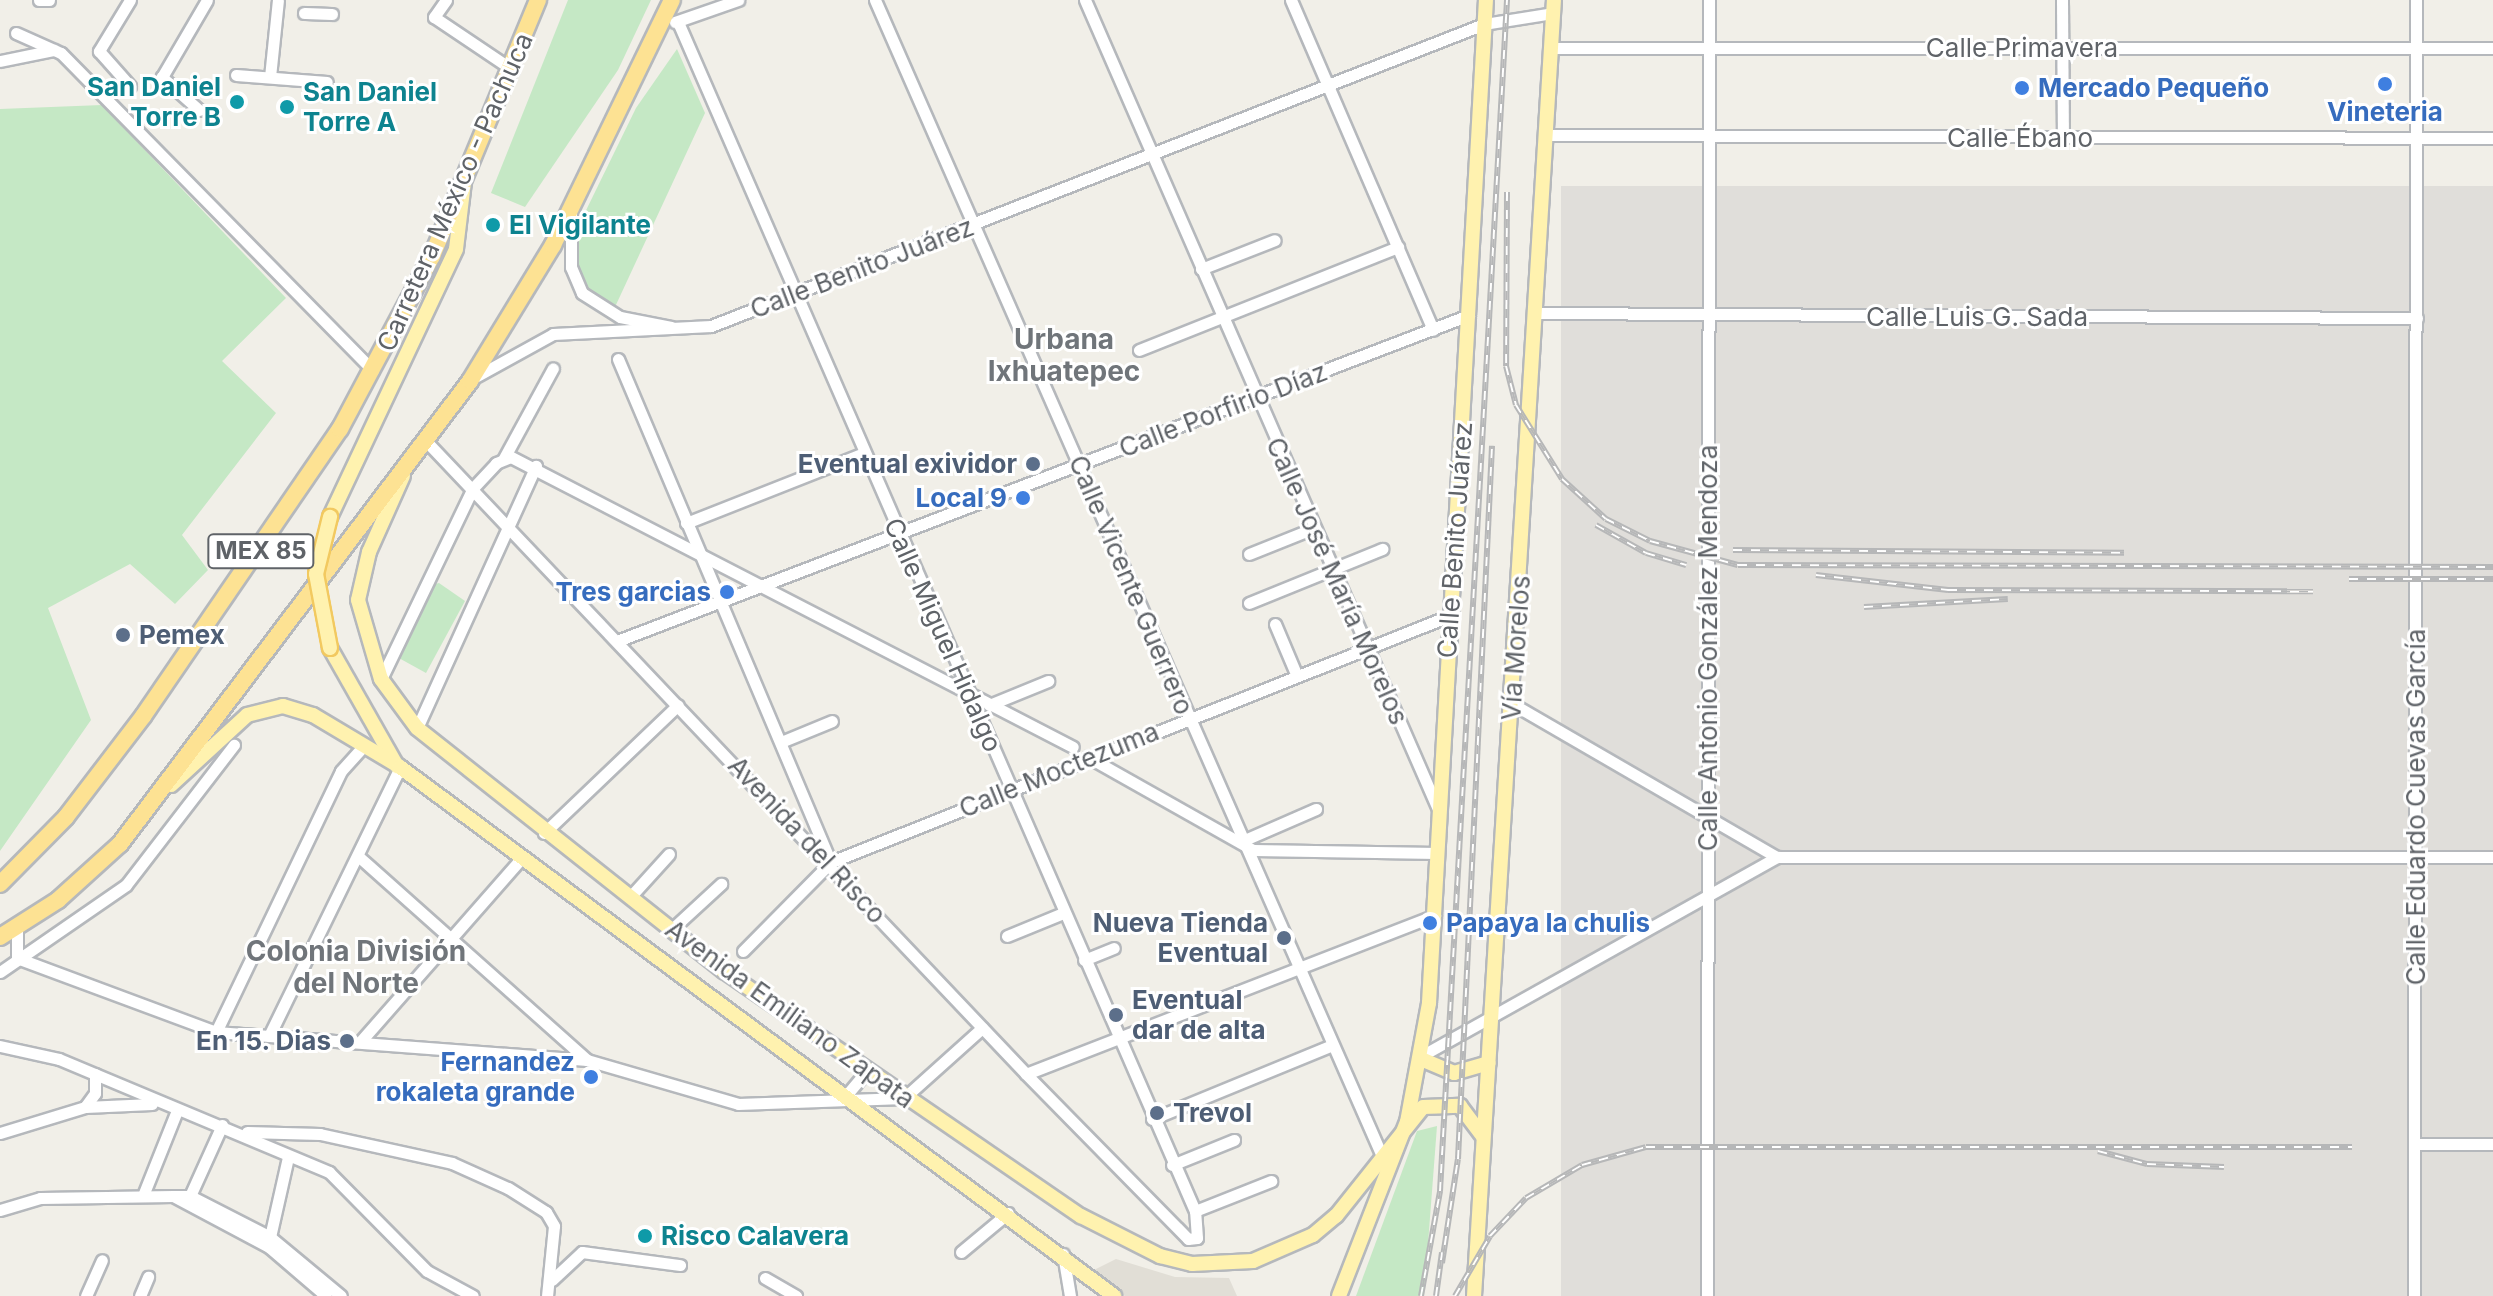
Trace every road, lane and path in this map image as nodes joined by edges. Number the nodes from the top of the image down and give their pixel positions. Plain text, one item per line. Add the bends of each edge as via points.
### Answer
1 (39, 0) edge
2 (49, 0) edge
3 (130, 0) edge
4 (207, 0) edge
5 (278, 0) edge
6 (320, 0) edge
7 (446, 0) edge
8 (538, 0) edge
9 (672, 0) edge
10 (738, 0) edge
11 (875, 0) edge
12 (1085, 0) edge
13 (1291, 0) edge
14 (1486, 0) edge
15 (1709, 0) edge
16 (2062, 0) edge
17 (2416, 0) edge
18 (1554, 7) edge
19 (304, 13) dead end
20 (319, 14) junction
21 (332, 14) dead end
22 (671, 20) junction
23 (1484, 24) junction
24 (16, 33) dead end
25 (1552, 48) junction
26 (1709, 48) junction
27 (2061, 48) junction
28 (2415, 48) junction
29 (2493, 48) edge
30 (54, 50) junction
31 (0, 61) edge
32 (513, 70) junction
33 (236, 75) dead end
34 (270, 77) junction
35 (327, 82) dead end
36 (130, 86) dead end
37 (1328, 86) junction
38 (199, 110) dead end
39 (1546, 135) junction
40 (1711, 136) junction
41 (2414, 137) junction
42 (2063, 138) junction
43 (2493, 138) edge
44 (1151, 156) junction
45 (464, 180) junction
46 (571, 209) junction
47 (972, 225) junction
48 (1275, 240) dead end
49 (1398, 247) junction
50 (1201, 269) junction
51 (798, 293) junction
52 (1538, 313) junction
53 (1707, 314) junction
54 (1469, 315) junction
55 (2417, 318) junction
56 (1223, 319) junction
57 (684, 330) junction
58 (1433, 330) junction
59 (1139, 350) dead end
60 (618, 359) dead end
61 (553, 368) dead end
62 (373, 371) junction
63 (470, 381) junction
64 (1256, 398) junction
65 (426, 441) junction
66 (864, 453) junction
67 (504, 458) junction
68 (1079, 465) junction
69 (536, 466) junction
70 (405, 472) junction
71 (473, 488) junction
72 (686, 523) junction
73 (1314, 528) junction
74 (510, 529) junction
75 (899, 536) junction
76 (696, 547) junction
77 (1382, 549) dead end
78 (1249, 554) dead end
79 (1332, 570) junction
80 (767, 586) junction
81 (720, 603) junction
82 (1249, 603) dead end
83 (1449, 616) junction
84 (1275, 624) dead end
85 (617, 641) junction
86 (1365, 648) junction
87 (1297, 676) junction
88 (381, 679) junction
89 (1048, 681) dead end
90 (966, 691) junction
91 (1511, 703) junction
92 (678, 705) junction
93 (989, 705) junction
94 (1189, 719) junction
95 (832, 721) dead end
96 (417, 728) junction
97 (781, 742) junction
98 (234, 745) dead end
99 (1073, 747) dead end
100 (361, 749) junction
101 (1088, 757) junction
102 (398, 767) junction
103 (1010, 789) junction
104 (151, 806) junction
105 (1316, 809) dead end
106 (1439, 809) junction
107 (1710, 816) junction
108 (544, 833) junction
109 (1240, 842) junction
110 (1437, 853) junction
111 (669, 854) dead end
112 (358, 856) junction
113 (2416, 856) junction
114 (1777, 857) junction
115 (2493, 857) edge
116 (521, 859) junction
117 (831, 862) junction
118 (0, 884) edge
119 (721, 884) dead end
120 (1707, 894) junction
121 (630, 897) junction
122 (1063, 913) junction
123 (1435, 915) junction
124 (17, 927) junction
125 (672, 929) junction
126 (1007, 936) dead end
127 (0, 937) edge
128 (452, 938) junction
129 (1114, 948) dead end
130 (743, 951) dead end
131 (17, 958) junction
132 (1084, 960) junction
133 (1297, 969) junction
134 (0, 972) edge
135 (1493, 1020) junction
136 (982, 1028) junction
137 (216, 1032) junction
138 (269, 1036) junction
139 (1119, 1037) junction
140 (360, 1042) junction
141 (0, 1046) edge
142 (1330, 1046) junction
143 (1421, 1058) junction
144 (587, 1060) junction
145 (1489, 1063) junction
146 (866, 1072) junction
147 (95, 1074) junction
148 (1026, 1074) junction
149 (844, 1098) junction
150 (904, 1098) junction
151 (154, 1104) junction
152 (85, 1107) junction
153 (176, 1113) junction
154 (1152, 1119) junction
155 (1407, 1122) junction
156 (0, 1125) edge
157 (21, 1125) junction
158 (222, 1125) junction
159 (246, 1132) junction
160 (0, 1133) edge
161 (1483, 1136) junction
162 (1234, 1140) dead end
163 (376, 1142) dead end
164 (2415, 1144) junction
165 (2493, 1144) edge
166 (288, 1157) junction
167 (1384, 1163) junction
168 (1172, 1165) junction
169 (1271, 1181) dead end
170 (144, 1193) junction
171 (173, 1196) junction
172 (190, 1196) junction
173 (0, 1210) edge
174 (1195, 1211) junction
175 (1008, 1213) junction
176 (270, 1237) junction
177 (961, 1252) dead end
178 (1063, 1253) junction
179 (102, 1260) dead end
180 (680, 1265) dead end
181 (148, 1277) dead end
182 (765, 1278) dead end
183 (552, 1280) junction
184 (1066, 1295) edge
185 (86, 1296) edge
186 (140, 1296) edge
187 (326, 1296) edge
188 (341, 1296) edge
189 (471, 1296) edge
190 (547, 1296) edge
191 (796, 1296) edge
192 (1114, 1296) edge
193 (1339, 1296) edge
194 (1474, 1296) edge
195 (1707, 1296) edge
196 (2414, 1296) edge

1 - 2 street
3 - 36 street via 99,51
4 - 38 street via 162,77
5 - 34 street
6 - 20 street
7 - 32 street via 434,17
8 - 32 highway, Carretera México - Pachuca / MEX 85
9 - 22 highway, MEX 85
10 - 22 street
11 - 47 street, Calle Vicente Guerrero
12 - 44 street, Calle José María Morelos
13 - 37 street
14 - 23 main road, Calle Benito Juárez
15 - 26 street, Calle Antonio González Mendoza
16 - 27 street
17 - 28 street, Calle Eduardo Cuevas García
18 - 23 street, Calle Benito Juárez
18 - 25 main road, Vía Morelos
19 - 20 street
20 - 21 street
22 - 46 highway, MEX 85
22 - 51 street, Calle Miguel Hidalgo
23 - 37 street, Calle Benito Juárez
23 - 54 main road, Calle Benito Juárez
24 - 30 street
25 - 26 street, Calle Primavera
25 - 39 main road, Vía Morelos
26 - 27 street, Calle Primavera
26 - 40 street, Calle Antonio González Mendoza
27 - 28 street, Calle Primavera
27 - 42 street
28 - 29 street, Calle Primavera
28 - 41 street, Calle Eduardo Cuevas García
30 - 31 street
30 - 62 street
32 - 45 highway, Carretera México - Pachuca / MEX 85
33 - 34 street
34 - 35 street
37 - 44 street, Calle Benito Juárez
37 - 49 street
39 - 40 street, Calle Ébano
39 - 52 main road, Vía Morelos
40 - 42 street, Calle Ébano
40 - 53 street, Calle Antonio González Mendoza
41 - 42 street, Calle Ébano
41 - 43 street, Calle Ébano
41 - 55 street, Calle Eduardo Cuevas García
44 - 47 street, Calle Benito Juárez
44 - 50 street, Calle José María Morelos
45 - 62 highway, Carretera México - Pachuca / MEX 85
45 - 102 main road, bridge via 456,249 330,517 316,574 330,648
46 - 57 street, Calle Benito Juárez via 571,267 582,293 620,317
46 - 63 highway, MEX 85
47 - 51 street, Calle Benito Juárez
47 - 68 street, Calle Vicente Guerrero
48 - 50 street
49 - 56 street
49 - 58 street
50 - 56 street, Calle José María Morelos
51 - 57 street, Calle Benito Juárez
51 - 66 street, Calle Miguel Hidalgo
52 - 53 street, Calle Luis G. Sada
52 - 91 main road, Vía Morelos
53 - 55 street, Calle Luis G. Sada
53 - 107 street, Calle Antonio González Mendoza
54 - 58 street, Calle Porfirio Díaz
54 - 83 main road, Calle Benito Juárez
55 - 113 street, Calle Eduardo Cuevas García
56 - 59 street
56 - 64 street, Calle José María Morelos
57 - 63 street, Calle Benito Juárez via 553,334 518,347
58 - 64 street, Calle Porfirio Díaz
60 - 72 street
61 - 67 street
62 - 118 highway, Carretera México - Pachuca / MEX 85 via 259,554 144,715 66,817
63 - 65 highway, MEX 85
64 - 68 street, Calle Porfirio Díaz
64 - 73 street, Calle José María Morelos
65 - 70 highway, MEX 85
65 - 71 street, Avenida del Risco
66 - 72 street
66 - 75 street, Calle Miguel Hidalgo
67 - 69 street
67 - 71 street
68 - 75 street, Calle Porfirio Díaz
68 - 94 street, Calle Vicente Guerrero
69 - 74 street
69 - 76 street
70 - 88 main road, Avenida Emiliano Zapata via 369,552 358,600
70 - 104 highway, MEX 85
71 - 74 street, Avenida del Risco
71 - 88 street
72 - 76 street
73 - 78 street
73 - 79 street, Calle José María Morelos
74 - 85 street, Avenida del Risco
74 - 96 street
75 - 80 street, Calle Porfirio Díaz
75 - 90 street, Calle Miguel Hidalgo
76 - 80 street
76 - 81 street
77 - 79 street
79 - 82 street
79 - 86 street, Calle José María Morelos
80 - 81 street, Calle Porfirio Díaz
80 - 90 street
81 - 85 street, Calle Porfirio Díaz
81 - 97 street
83 - 86 street, Calle Moctezuma
83 - 106 main road, Calle Benito Juárez
84 - 87 street
85 - 92 street, Avenida del Risco
86 - 87 street, Calle Moctezuma
86 - 106 street, Calle José María Morelos
87 - 94 street, Calle Moctezuma
88 - 96 main road, Avenida Emiliano Zapata
89 - 93 street
90 - 93 street
90 - 103 street, Calle Miguel Hidalgo
91 - 107 street
91 - 135 main road, Vía Morelos
92 - 108 street
92 - 117 street, Avenida del Risco
93 - 99 street
94 - 101 street, Calle Moctezuma
94 - 109 street, Calle Vicente Guerrero
95 - 97 street
96 - 108 main road, Avenida Emiliano Zapata
97 - 117 street
98 - 131 street via 126,885
100 - 102 main road
100 - 104 main road via 313,715 264,709 227,729
100 - 137 street via 341,771
101 - 103 street, Calle Moctezuma
101 - 109 street
102 - 112 street
102 - 116 main road, Avenida Emiliano Zapata
103 - 117 street, Calle Moctezuma
103 - 122 street, Calle Miguel Hidalgo
104 - 124 highway, MEX 85 via 98,868
105 - 109 street
106 - 110 main road, Calle Benito Juárez
107 - 114 street
107 - 120 street, Calle Antonio González Mendoza
108 - 121 main road, Avenida Emiliano Zapata
109 - 110 street via 1264,853
109 - 133 street, Calle Vicente Guerrero
110 - 123 main road, Calle Benito Juárez
111 - 121 street
112 - 128 street
112 - 138 street
113 - 114 street
113 - 115 street
113 - 164 street, Calle Eduardo Cuevas García
114 - 120 street
116 - 128 street
116 - 149 main road, Avenida Emiliano Zapata
117 - 130 street, Calle Moctezuma
117 - 136 street, Avenida del Risco
119 - 125 street
120 - 135 street
120 - 195 street, Calle Antonio González Mendoza
121 - 125 main road, Avenida Emiliano Zapata
122 - 126 street
122 - 132 street, Calle Miguel Hidalgo
123 - 133 street
123 - 143 main road, Calle Benito Juárez
124 - 127 highway, MEX 85
124 - 131 street
125 - 146 main road, Avenida Emiliano Zapata
128 - 140 street
128 - 144 street
129 - 132 street
131 - 134 street
131 - 137 street
132 - 139 street, Calle Miguel Hidalgo
133 - 139 street
133 - 142 street, Calle Vicente Guerrero
135 - 143 street
135 - 145 main road, Vía Morelos
136 - 148 street, Avenida del Risco
136 - 150 street
137 - 138 street
138 - 140 street
139 - 148 street
139 - 154 street, Calle Miguel Hidalgo
140 - 144 street
141 - 147 street
142 - 154 street
142 - 167 street, Calle Vicente Guerrero
143 - 145 main road via 1454,1073
143 - 155 main road
144 - 149 street via 738,1104
145 - 161 main road, Vía Morelos
146 - 149 street
146 - 150 main road, Avenida Emiliano Zapata
147 - 151 street
147 - 152 street
148 - 174 street, Avenida del Risco via 1188,1239 1199,1236
149 - 150 street
149 - 175 main road, Avenida Emiliano Zapata
150 - 167 main road, Avenida Emiliano Zapata via 1081,1216 1192,1264 1253,1261 1313,1235
151 - 152 street
151 - 153 street
152 - 157 street
153 - 158 street
153 - 170 street
154 - 168 street, Calle Miguel Hidalgo
155 - 161 main road via 1423,1107 1452,1103 1473,1115
155 - 167 main road, Avenida Emiliano Zapata
156 - 157 street
157 - 160 street
158 - 159 street
158 - 163 street via 292,1125
158 - 172 street
159 - 166 street
159 - 183 street via 320,1134 452,1163 546,1212 556,1240
161 - 194 main road, Vía Morelos
162 - 168 street
164 - 165 street
164 - 196 street, Calle Eduardo Cuevas García
166 - 176 street
166 - 189 street via 339,1178 427,1271
167 - 193 main road
168 - 174 street, Calle Miguel Hidalgo
169 - 174 street
170 - 171 street
170 - 173 street via 40,1198
171 - 172 street
171 - 187 street via 269,1247
172 - 176 street
175 - 177 street
175 - 178 main road, Avenida Emiliano Zapata
176 - 188 street
178 - 184 street
178 - 192 main road, Avenida Emiliano Zapata
179 - 185 street
180 - 183 street via 582,1252
181 - 186 street
182 - 191 street
183 - 190 street

